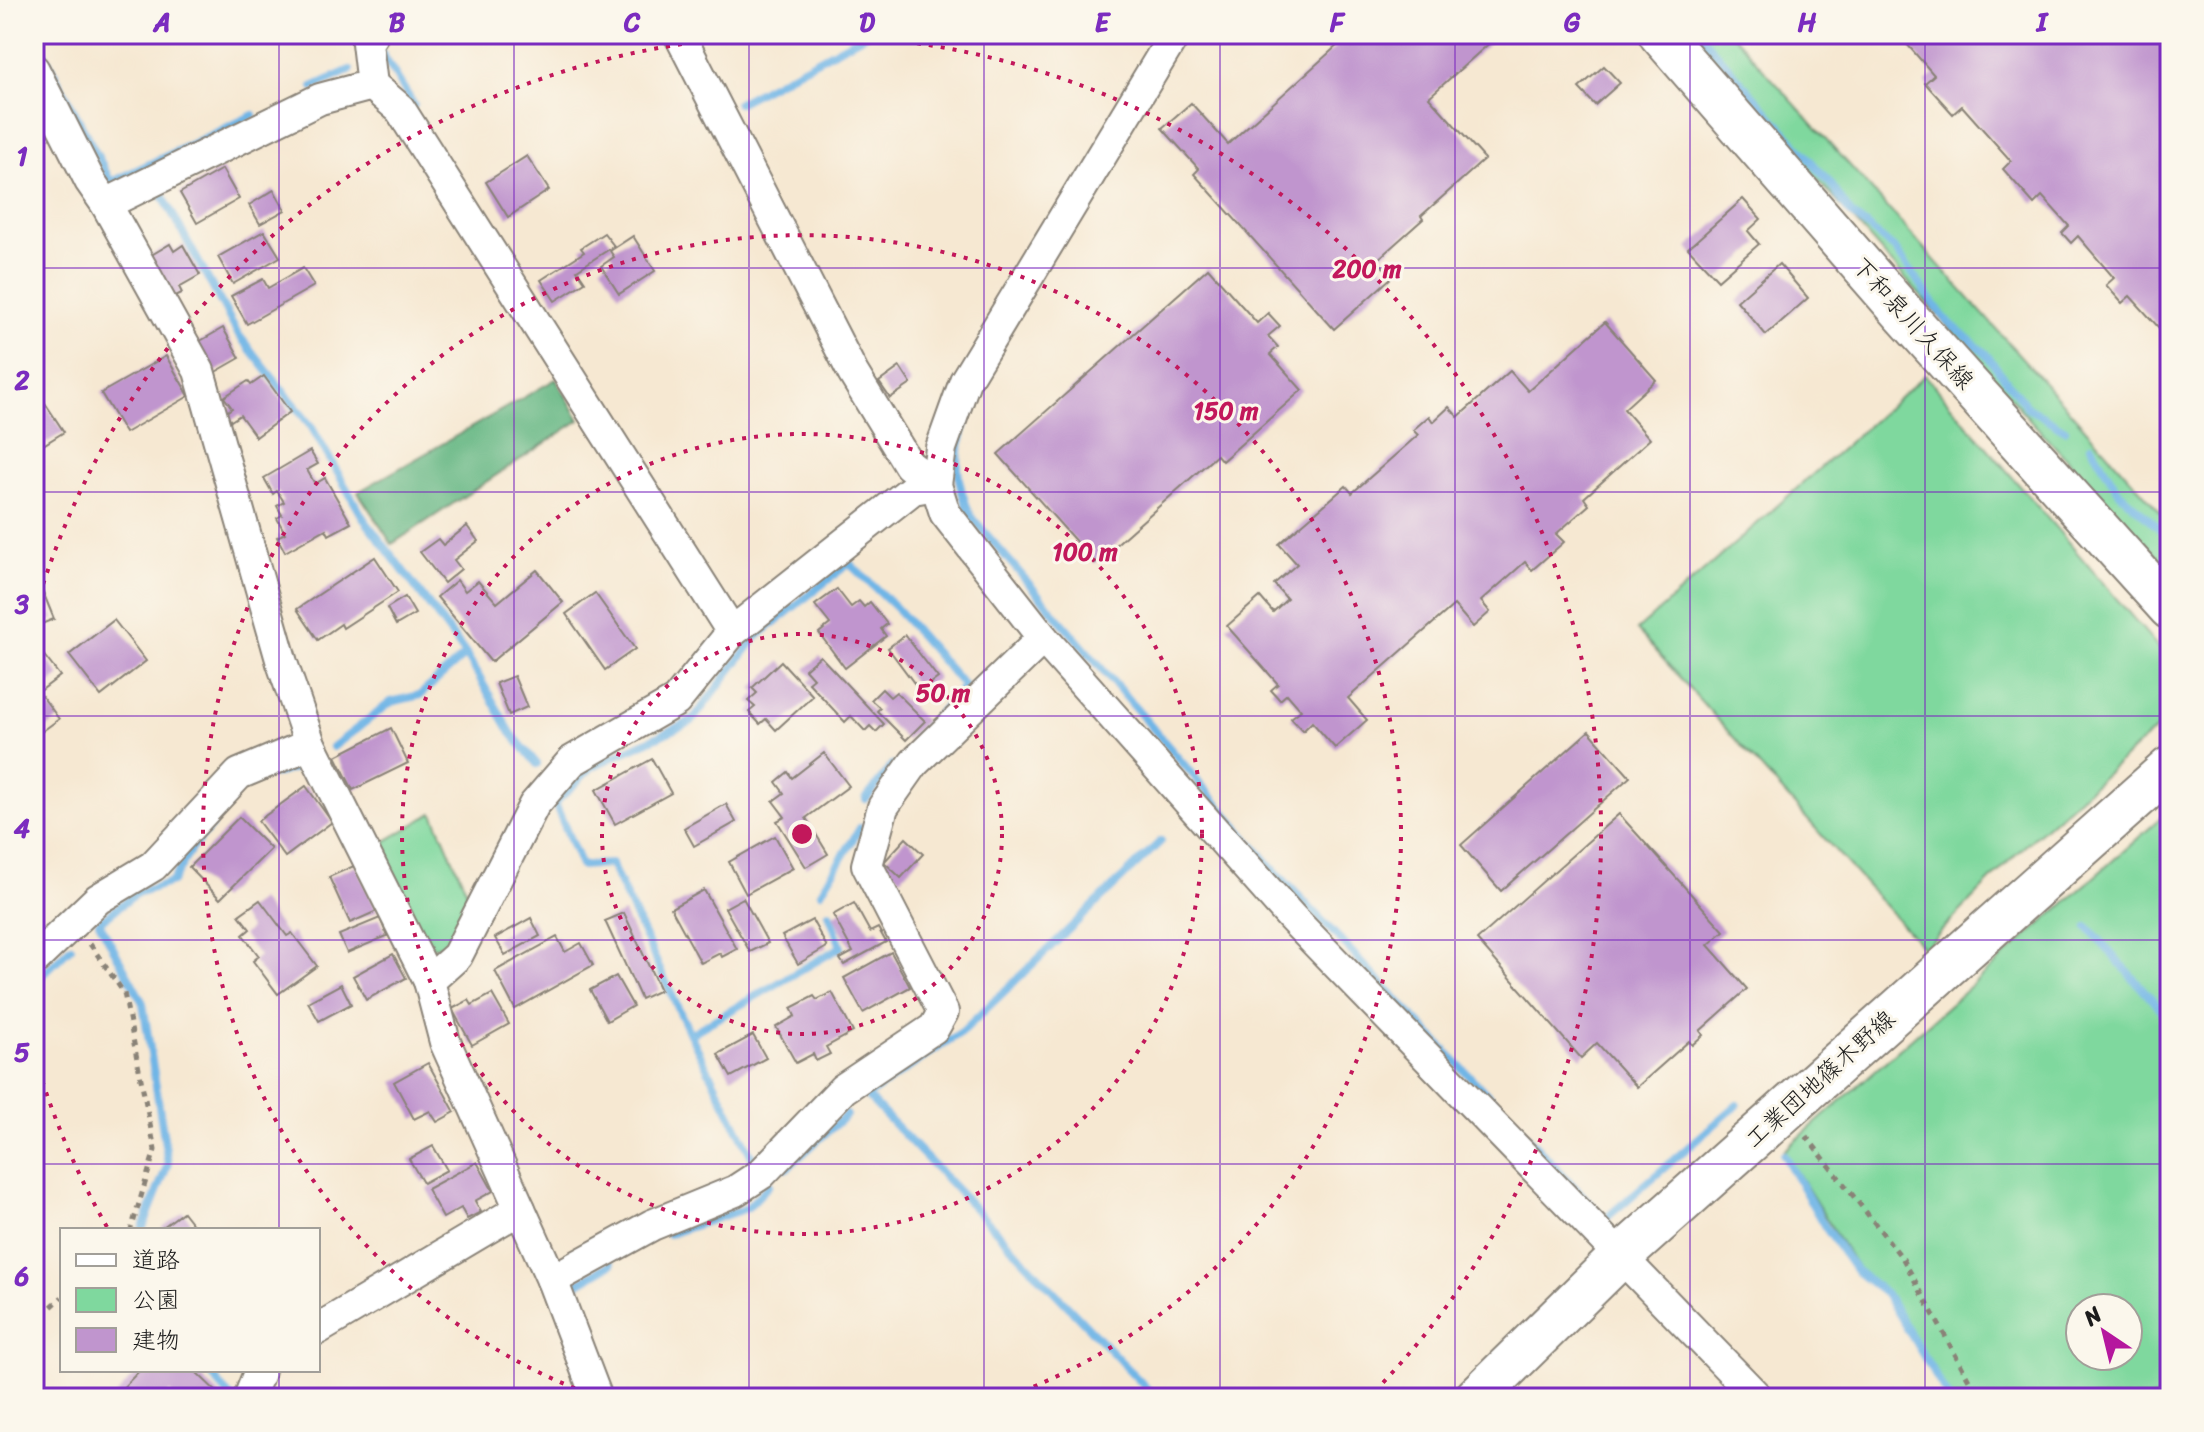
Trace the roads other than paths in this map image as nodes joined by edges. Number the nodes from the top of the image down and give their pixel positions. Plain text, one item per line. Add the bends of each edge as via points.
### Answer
1 (373, 34) edge
2 (679, 34) edge
3 (1175, 34) edge
4 (1660, 34) edge
5 (34, 70) edge
6 (372, 85) junction
7 (106, 204) junction
8 (936, 485) junction
9 (2170, 608) edge
10 (732, 632) junction
11 (1043, 638) junction
12 (310, 744) junction
13 (2170, 768) edge
14 (34, 960) edge
15 (429, 981) junction
16 (520, 1209) junction
17 (1620, 1257) junction
18 (552, 1280) junction
19 (320, 1328) edge
20 (259, 1372) edge
21 (249, 1398) edge
22 (597, 1398) edge
23 (1476, 1398) edge
24 (1758, 1398) edge

1 - 6 street via 367,43
2 - 8 street via 853,373 909,465
3 - 8 street via 965,381 941,448
4 - 9 street, 下和泉川久保線
5 - 7 street
6 - 7 street via 320,99
6 - 10 street via 400,109
7 - 12 street via 199,371
8 - 10 street via 913,489
8 - 11 street via 945,513
10 - 15 street via 676,701 572,761 534,805 457,956
11 - 17 street via 1292,918
11 - 18 street via 914,763 883,807 867,865 943,1012 934,1028 843,1089 748,1183 652,1225
12 - 14 street via 239,774 153,866 98,899
12 - 15 street
13 - 17 street, 工業団地篠木野線
15 - 16 street via 445,1042
16 - 18 street
16 - 19 street
17 - 23 street, 工業団地篠木野線
17 - 24 street
18 - 22 street
20 - 21 street

